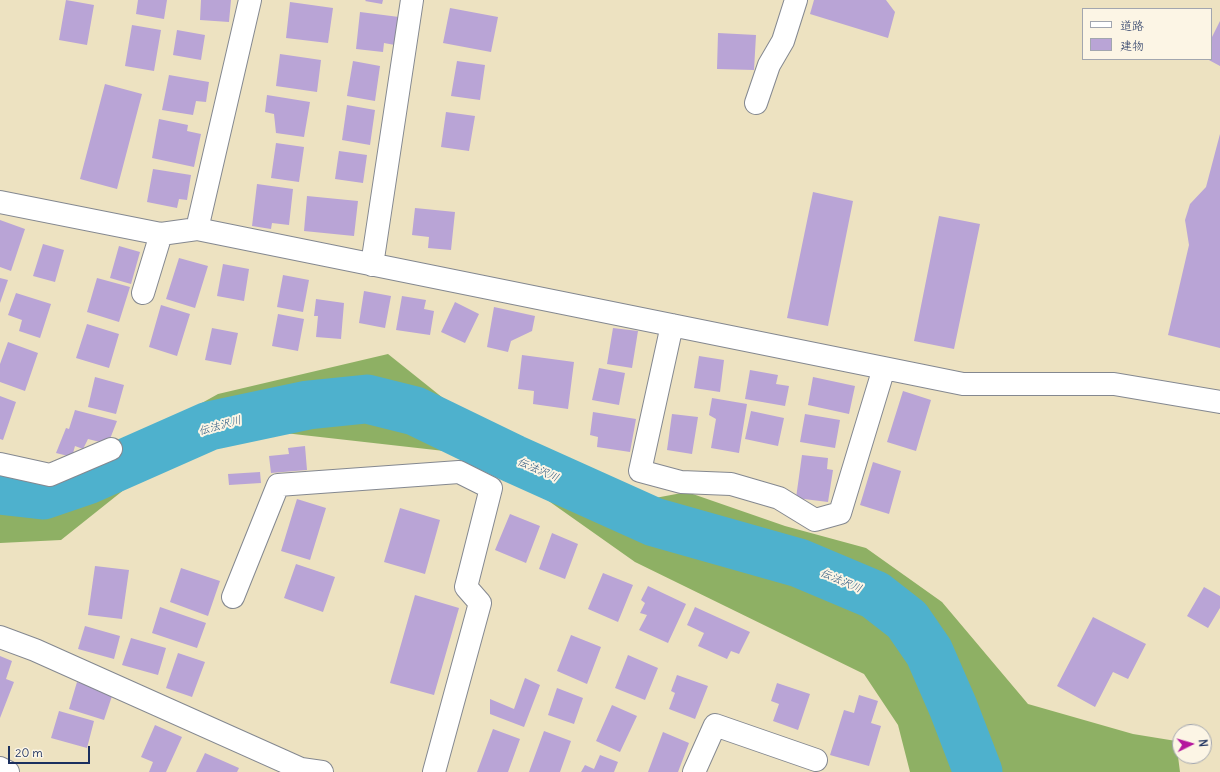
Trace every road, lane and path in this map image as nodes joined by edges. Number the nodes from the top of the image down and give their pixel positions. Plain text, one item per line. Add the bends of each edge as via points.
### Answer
1 (250, 0) edge
2 (412, 0) edge
3 (796, 0) edge
4 (756, 103) dead end
5 (0, 202) edge
6 (197, 229) junction
7 (161, 234) junction
8 (372, 265) junction
9 (144, 293) dead end
10 (672, 325) junction
11 (884, 368) junction
12 (1220, 402) edge
13 (111, 449) dead end
14 (0, 464) edge
15 (233, 597) dead end
16 (0, 637) edge
17 (816, 760) dead end
18 (0, 768) edge
19 (8, 772) edge
20 (322, 772) edge
21 (434, 772) edge
22 (694, 772) edge

1 - 6 street
2 - 8 street
3 - 4 street via 783,41 769,65
5 - 7 street
6 - 7 street
6 - 8 street
7 - 9 street
8 - 10 street
10 - 11 street
10 - 11 street via 640,471 681,482 731,484 779,498 814,520 840,513
11 - 12 street via 963,384 1114,384
13 - 14 street via 50,475
15 - 21 street via 278,485 459,472 491,488 466,587 480,603
16 - 20 street via 35,650 302,769
17 - 22 street via 715,725
18 - 19 street

